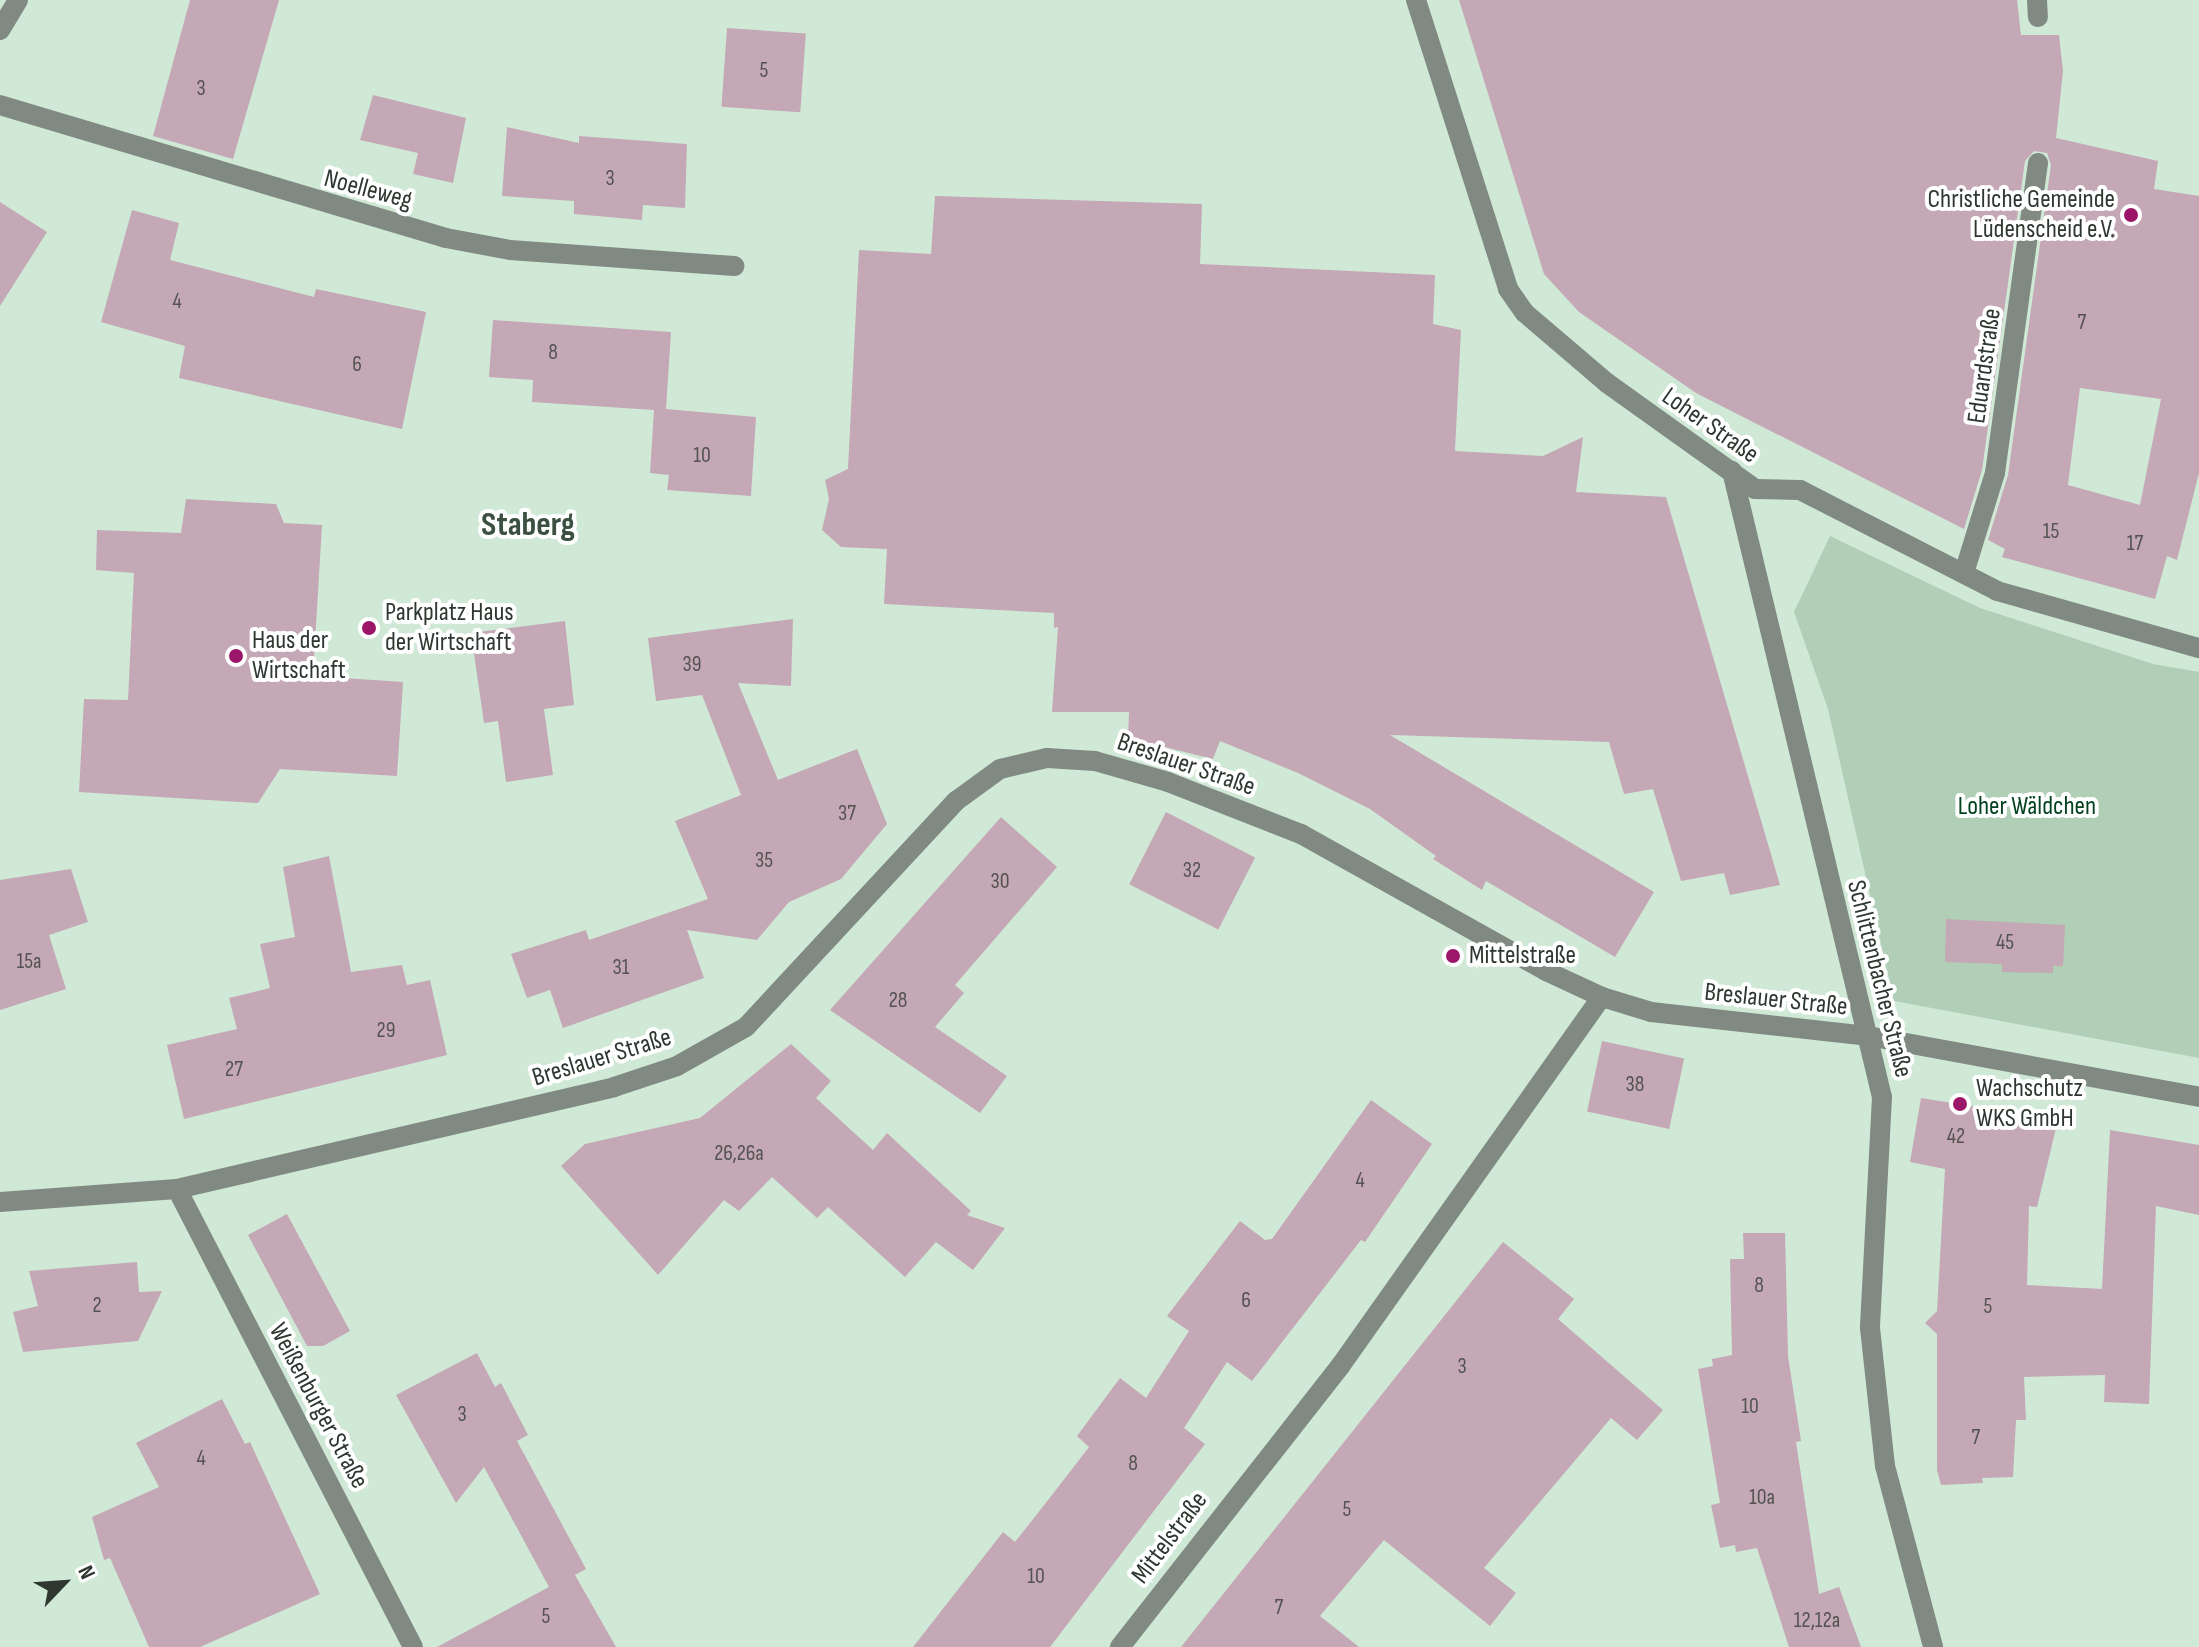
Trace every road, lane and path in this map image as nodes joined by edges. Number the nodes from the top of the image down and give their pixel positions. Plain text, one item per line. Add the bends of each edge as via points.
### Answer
1 (18, 0) edge
2 (1416, 0) edge
3 (0, 30) edge
4 (0, 105) edge
5 (2038, 163) dead end
6 (734, 266) dead end
7 (1732, 471) junction
8 (1964, 573) junction
9 (2199, 648) edge
10 (1602, 997) junction
11 (1868, 1036) junction
12 (2199, 1097) edge
13 (177, 1189) junction
14 (0, 1202) edge
15 (413, 1647) edge
16 (1120, 1647) edge
17 (1933, 1647) edge

1 - 3 street
2 - 7 street, Loher Straße via 1508,289 1525,313 1626,399
4 - 6 street, Noelleweg via 446,238 510,250
5 - 8 street, Eduardstraße via 1995,473
7 - 8 street, Loher Straße via 1755,489 1800,490
7 - 11 street, Schlittenbacher Straße
8 - 9 street, Loher Straße via 1997,591
10 - 11 street, Breslauer Straße via 1651,1012
10 - 13 street, Breslauer Straße via 1301,834 1168,782 1095,761 1023,761 986,777 956,801 746,1027 677,1066 614,1087
10 - 16 street, Mittelstraße via 1341,1365
11 - 12 street, Breslauer Straße
11 - 17 street, Schlittenbacher Straße via 1882,1097 1871,1343 1885,1466
13 - 14 street, Breslauer Straße
13 - 15 street, Weißenburger Straße

